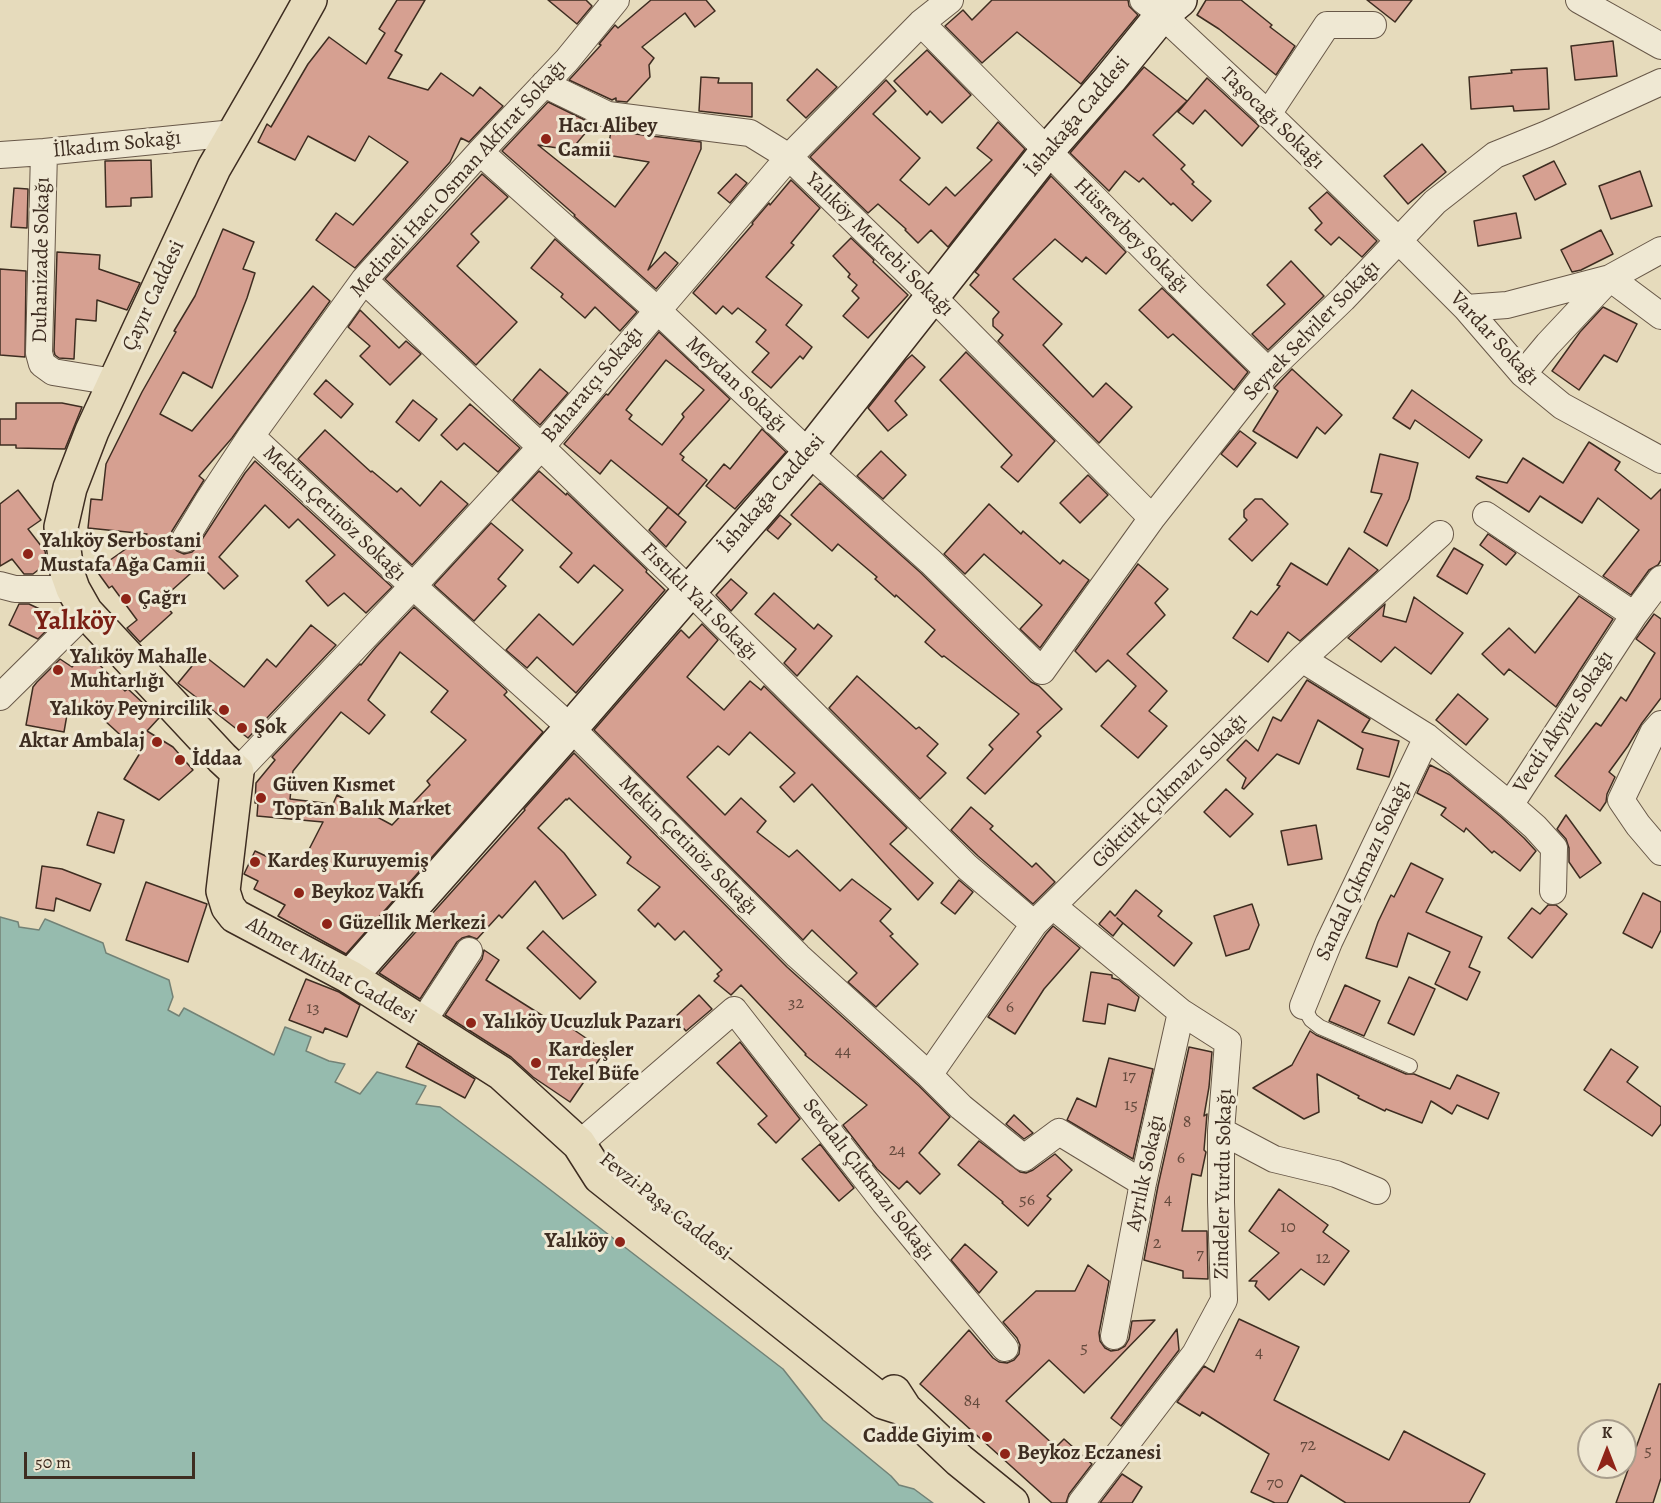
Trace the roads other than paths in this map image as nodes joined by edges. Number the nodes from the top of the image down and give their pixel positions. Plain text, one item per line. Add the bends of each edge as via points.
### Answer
1 (310, 0) edge
2 (616, 0) edge
3 (950, 0) edge
4 (1579, 0) edge
5 (1162, 5) edge
6 (921, 23) junction
7 (1373, 25) dead end
8 (1661, 46) edge
9 (1661, 82) edge
10 (544, 84) junction
11 (1268, 114) junction
12 (234, 133) junction
13 (1047, 151) junction
14 (44, 152) junction
15 (480, 152) junction
16 (0, 155) edge
17 (789, 157) junction
18 (1399, 241) junction
19 (1661, 250) edge
20 (1610, 278) junction
21 (364, 280) junction
22 (933, 297) junction
23 (1466, 308) junction
24 (657, 310) junction
25 (1661, 316) edge
26 (1268, 370) junction
27 (1523, 374) junction
28 (114, 382) junction
29 (251, 436) junction
30 (541, 447) junction
31 (809, 453) junction
32 (1661, 460) edge
33 (1486, 515) dead end
34 (1152, 518) junction
35 (1440, 534) dead end
36 (185, 539) dead end
37 (1661, 579) edge
38 (0, 585) edge
39 (413, 586) junction
40 (689, 590) junction
41 (81, 603) junction
42 (1634, 615) junction
43 (1302, 659) junction
44 (1042, 671) joint
45 (0, 697) edge
46 (1661, 724) edge
47 (571, 728) junction
48 (1427, 737) junction
49 (237, 772) junction
50 (1510, 805) junction
51 (1661, 852) edge
52 (1553, 891) dead end
53 (1053, 906) junction
54 (1034, 924) junction
55 (469, 951) dead end
56 (350, 977) junction
57 (1303, 1006) joint
58 (1181, 1012) junction
59 (422, 1023) junction
60 (1410, 1065) dead end
61 (929, 1075) junction
62 (1221, 1131) junction
63 (579, 1144) junction
64 (1143, 1183) junction
65 (1377, 1191) dead end
66 (1114, 1336) dead end
67 (1005, 1348) dead end
68 (1012, 1503) edge
69 (1081, 1503) edge

1 - 12 main road, Çayır Caddesi
2 - 10 street, Medineli Hacı Osman Akfırat Sokağı
3 - 6 street, Baharatçı Sokağı
4 - 8 street
5 - 11 street, Taşocağı Sokağı
5 - 13 street, İshakağa Caddesi via 1110,79
6 - 13 street, Hüsrevbey Sokağı
6 - 17 street, Baharatçı Sokağı
7 - 11 street via 1327,25
9 - 18 street, Seyrek Selviler Sokağı via 1495,155 1435,202
10 - 15 street, Medineli Hacı Osman Akfırat Sokağı
10 - 17 street, Yalıköy Mektebi Sokağı via 608,115 750,133
11 - 18 street, Taşocağı Sokağı
12 - 14 street, İlkadım Sokağı
12 - 28 main road, Çayır Caddesi
13 - 22 street, İshakağa Caddesi
13 - 26 street, Hüsrevbey Sokağı
14 - 16 street, İlkadım Sokağı
14 - 28 street, Duhanizade Sokağı via 39,353 42,364 53,372
15 - 21 street, Medineli Hacı Osman Akfırat Sokağı
15 - 24 street, Meydan Sokağı
17 - 22 street, Yalıköy Mektebi Sokağı
17 - 24 street, Baharatçı Sokağı
18 - 23 street, Vardar Sokağı
18 - 26 street, Seyrek Selviler Sokağı
19 - 20 street
20 - 23 street via 1507,304
20 - 25 street
20 - 27 street
21 - 29 street, Medineli Hacı Osman Akfırat Sokağı
21 - 30 street, Fıstıklı Yalı Sokağı
22 - 31 street, İshakağa Caddesi
22 - 34 street, Yalıköy Mektebi Sokağı
23 - 27 street, Vardar Sokağı
24 - 30 street, Baharatçı Sokağı
24 - 31 street, Meydan Sokağı
26 - 34 street, Seyrek Selviler Sokağı
27 - 32 street, Vardar Sokağı via 1562,406
28 - 41 main road, Çayır Caddesi via 70,488 61,526 67,572
29 - 36 street, Medineli Hacı Osman Akfırat Sokağı
29 - 39 street, Mekin Çetinöz Sokağı
30 - 39 street, Baharatçı Sokağı
30 - 40 street, Fıstıklı Yalı Sokağı
31 - 40 street, İshakağa Caddesi
31 - 44 street, Meydan Sokağı via 931,562
33 - 42 street
34 - 44 street, Seyrek Selviler Sokağı
35 - 43 street, Göktürk Çıkmazı Sokağı
37 - 42 street, Vecdi Akyüz Sokağı
38 - 41 street
39 - 47 street, Mekin Çetinöz Sokağı
39 - 49 street, Baharatçı Sokağı
40 - 47 street, İshakağa Caddesi
40 - 54 street, Fıstıklı Yalı Sokağı via 967,867
41 - 45 street
41 - 49 main road
42 - 50 street, Vecdi Akyüz Sokağı
43 - 48 street, Vecdi Akyüz Sokağı
43 - 53 street, Göktürk Çıkmazı Sokağı
46 - 51 street via 1621,800
47 - 56 street, İshakağa Caddesi
47 - 61 street, Mekin Çetinöz Sokağı via 798,956
48 - 50 street, Vecdi Akyüz Sokağı
48 - 57 street, Sandal Çıkmazı Sokağı via 1329,942
49 - 56 main road, Ahmet Mithat Caddesi via 223,891 228,907 235,916
50 - 52 street via 1554,848
53 - 54 street, Göktürk Çıkmazı Sokağı
53 - 58 street, Zindeler Yurdu Sokağı
54 - 61 street, Göktürk Çıkmazı Sokağı
55 - 59 street
56 - 59 main road, Ahmet Mithat Caddesi
57 - 60 lane via 1320,1027
58 - 62 street, Zindeler Yurdu Sokağı via 1228,1042
58 - 64 street, Ayrılık Sokağı
59 - 63 main road, Ahmet Mithat Caddesi via 501,1073
61 - 64 street, Mekin Çetinöz Sokağı via 961,1107 1024,1158 1059,1132
62 - 65 street via 1274,1159 1336,1174
62 - 69 street, Zindeler Yurdu Sokağı via 1224,1300 1195,1354
63 - 67 street, Sevdalı Çıkmazı Sokağı via 734,1010 884,1202
63 - 68 main road, Fevzi Paşa Caddesi via 611,1160 894,1391 905,1409
64 - 66 street, Ayrılık Sokağı

